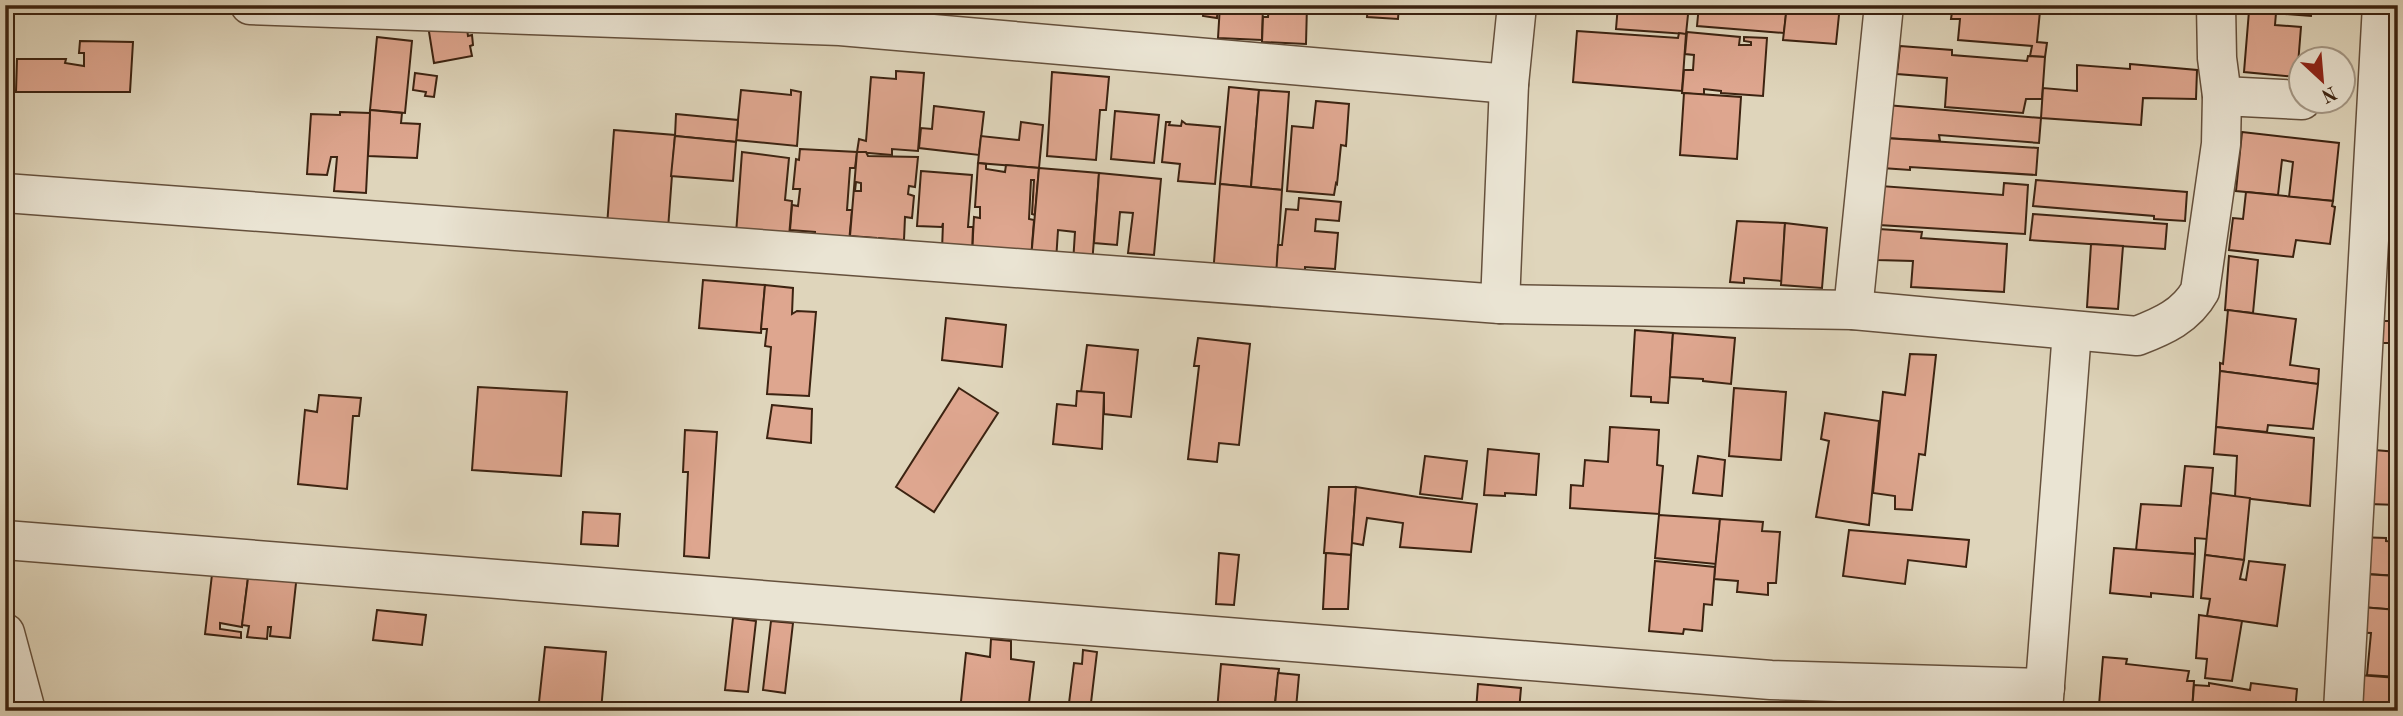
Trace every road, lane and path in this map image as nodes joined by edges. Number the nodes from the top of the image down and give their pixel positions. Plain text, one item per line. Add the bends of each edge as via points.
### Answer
1 (250, 5) edge
2 (1517, 5) edge
3 (1884, 5) edge
4 (2216, 5) edge
5 (2382, 5) edge
6 (1509, 85) junction
7 (2222, 96) junction
8 (2288, 99) edge
9 (2359, 102) edge
10 (5, 193) edge
11 (1500, 304) junction
12 (1853, 310) junction
13 (2073, 331) junction
14 (5, 540) edge
15 (5, 632) edge
16 (1768, 695) edge
17 (2044, 699) edge
18 (26, 711) edge
19 (2343, 711) edge

1 - 6 street via 840,26
2 - 6 street
3 - 12 street
4 - 7 street
5 - 9 street
6 - 11 street
7 - 8 street
7 - 13 street via 2221,144 2200,291 2182,314 2137,336
9 - 19 street
10 - 11 street
11 - 12 street
12 - 13 street
13 - 17 street
14 - 16 street
15 - 18 street
16 - 17 street

